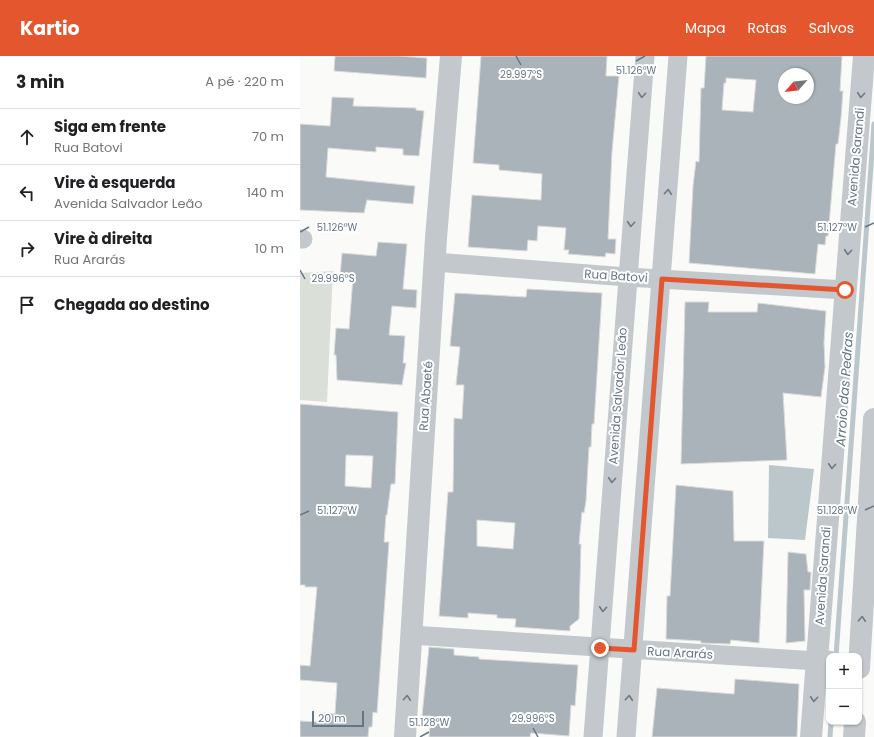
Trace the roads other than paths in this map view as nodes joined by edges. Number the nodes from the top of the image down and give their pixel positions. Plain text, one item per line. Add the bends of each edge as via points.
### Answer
1 (451, 56) edge
2 (645, 56) edge
3 (678, 56) edge
4 (864, 56) edge
5 (435, 262) junction
6 (627, 277) junction
7 (662, 279) junction
8 (845, 290) junction
9 (874, 431) edge
10 (411, 635) junction
11 (600, 648) junction
12 (634, 650) junction
13 (863, 659) edge
14 (823, 660) edge
15 (855, 725) edge
16 (404, 737) edge
17 (593, 737) edge
18 (626, 737) edge
19 (811, 737) edge
20 (854, 737) edge

1 - 5 street, Rua Abaeté
2 -> 6 street, Avenida Salvador Leão
7 -> 3 street
4 -> 8 street, Avenida Sarandi
5 - 6 street, Rua Batovi
5 - 10 street, Rua Abaeté
6 - 7 street, Rua Batovi
6 -> 11 street, Avenida Salvador Leão
7 - 8 street, Rua Batovi
7 - 12 street
8 -> 14 street, Avenida Sarandi
13 -> 9 street
10 - 11 street, Rua Ararás
16 -> 10 street, Rua Abaeté
11 - 12 street, Rua Ararás
11 - 17 street, Avenida Salvador Leão
12 - 14 street, Rua Ararás
18 -> 12 street
14 -> 19 street, Avenida Sarandi
15 - 20 street

